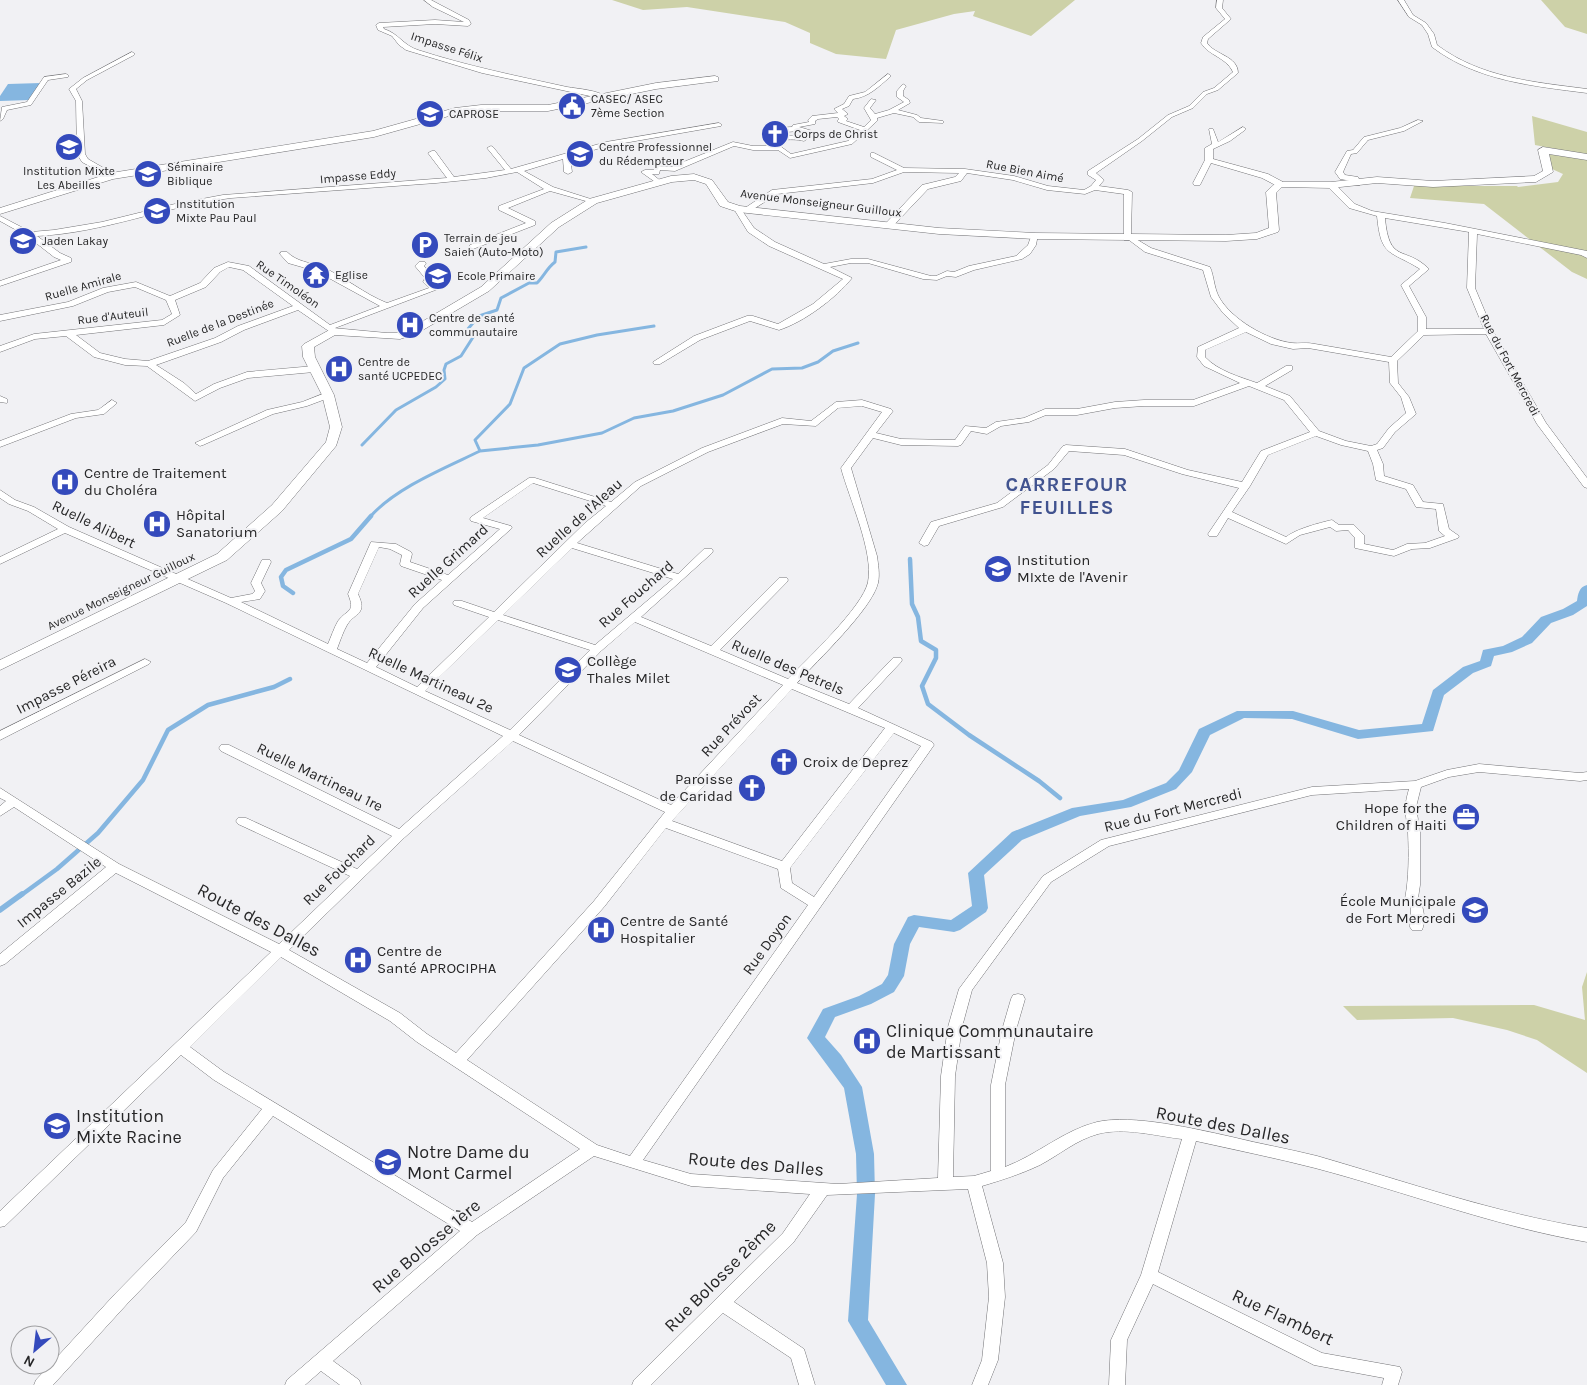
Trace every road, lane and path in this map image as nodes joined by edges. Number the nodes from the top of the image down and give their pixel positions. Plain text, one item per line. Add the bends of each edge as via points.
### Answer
1 (427, 0) edge
2 (1220, 0) edge
3 (1401, 0) edge
4 (132, 54) dead end
5 (66, 76) dead end
6 (888, 76) dead end
7 (715, 79) dead end
8 (903, 86) dead end
9 (1587, 91) edge
10 (604, 97) junction
11 (873, 100) dead end
12 (1176, 101) dead end
13 (1181, 110) junction
14 (838, 116) junction
15 (872, 116) junction
16 (0, 119) edge
17 (1420, 121) dead end
18 (941, 122) dead end
19 (720, 125) dead end
20 (796, 128) junction
21 (864, 129) junction
22 (1243, 129) dead end
23 (1211, 130) dead end
24 (814, 133) dead end
25 (804, 139) dead end
26 (1216, 145) junction
27 (491, 148) dead end
28 (432, 154) dead end
29 (566, 155) junction
30 (874, 155) dead end
31 (1587, 157) edge
32 (1209, 160) junction
33 (903, 170) junction
34 (514, 171) junction
35 (965, 171) junction
36 (568, 172) dead end
37 (111, 176) junction
38 (452, 179) junction
39 (658, 182) junction
40 (1357, 182) junction
41 (1197, 183) dead end
42 (1280, 184) junction
43 (1331, 185) junction
44 (1094, 188) junction
45 (550, 189) junction
46 (593, 201) junction
47 (742, 209) junction
48 (0, 211) edge
49 (1381, 215) junction
50 (0, 218) edge
51 (889, 225) junction
52 (1473, 231) junction
53 (30, 234) junction
54 (1035, 236) junction
55 (1129, 238) junction
56 (473, 247) dead end
57 (284, 254) dead end
58 (1587, 256) edge
59 (422, 264) dead end
60 (822, 267) junction
61 (0, 284) edge
62 (170, 299) junction
63 (300, 306) junction
64 (386, 306) junction
65 (0, 318) edge
66 (332, 329) junction
67 (1245, 329) junction
68 (1489, 331) junction
69 (1422, 332) junction
70 (68, 333) junction
71 (0, 349) edge
72 (1393, 360) junction
73 (657, 362) dead end
74 (149, 364) junction
75 (1289, 368) dead end
76 (314, 369) junction
77 (1253, 385) junction
78 (328, 395) junction
79 (112, 403) dead end
80 (877, 406) joint
81 (1316, 433) junction
82 (870, 435) junction
83 (200, 442) dead end
84 (0, 444) edge
85 (1372, 449) junction
86 (1587, 485) edge
87 (1245, 486) junction
88 (0, 493) edge
89 (12, 502) junction
90 (612, 504) junction
91 (0, 509) edge
92 (1226, 514) junction
93 (65, 529) junction
94 (1214, 534) dead end
95 (924, 543) dead end
96 (570, 544) junction
97 (708, 551) dead end
98 (0, 561) edge
99 (266, 562) dead end
100 (449, 578) junction
101 (680, 578) junction
102 (176, 579) junction
103 (783, 580) dead end
104 (230, 601) junction
105 (458, 603) dead end
106 (496, 615) junction
107 (635, 618) junction
108 (597, 649) junction
109 (331, 650) junction
110 (712, 652) junction
111 (897, 660) dead end
112 (145, 662) dead end
113 (0, 666) edge
114 (369, 668) junction
115 (791, 684) junction
116 (418, 692) junction
117 (851, 710) junction
118 (892, 727) junction
119 (512, 735) junction
120 (0, 736) edge
121 (928, 745) joint
122 (225, 748) dead end
123 (1587, 776) edge
124 (1416, 785) junction
125 (0, 792) edge
126 (14, 802) junction
127 (673, 811) junction
128 (0, 812) edge
129 (242, 821) dead end
130 (663, 822) junction
131 (400, 835) junction
132 (110, 863) junction
133 (784, 867) junction
134 (358, 875) junction
135 (816, 904) junction
136 (1417, 926) dead end
137 (279, 950) junction
138 (0, 961) edge
139 (1018, 999) dead end
140 (180, 1048) junction
141 (458, 1061) junction
142 (271, 1108) junction
143 (1191, 1134) junction
144 (592, 1149) junction
145 (633, 1163) junction
146 (998, 1176) junction
147 (974, 1182) junction
148 (945, 1184) junction
149 (822, 1190) junction
150 (0, 1221) edge
151 (472, 1230) junction
152 (1587, 1235) edge
153 (1149, 1275) junction
154 (722, 1303) junction
155 (320, 1361) junction
156 (42, 1385) edge
157 (293, 1385) edge
158 (353, 1385) edge
159 (640, 1385) edge
160 (807, 1385) edge
161 (980, 1385) edge
162 (1117, 1385) edge
163 (1390, 1385) edge

1 - 10 street, Impasse Félix via 468,24 379,25 381,30 396,35 405,47 441,59 520,80
2 - 13 street via 1220,10 1228,18 1205,38 1204,43 1208,50 1223,55 1233,64 1236,72 1216,89
3 - 9 street via 1411,16 1424,24 1434,46 1466,66 1508,80
4 - 37 street via 85,78 72,89 79,101 81,154
5 - 16 street via 46,78 29,104 4,108
6 - 14 street via 870,92 861,97 851,97 847,105 837,109 845,114
7 - 10 street via 656,86
8 - 15 street via 900,97 907,101 906,105
10 - 37 street via 548,108 456,111 374,134
11 - 15 street via 867,107
12 - 13 street
13 - 44 street via 1091,173 1100,180
14 - 20 street via 814,118 811,120 813,123
14 - 21 street via 844,119 840,121
15 - 18 street via 894,111 916,116 919,120
15 - 21 street via 875,120
17 - 40 street via 1402,130 1366,138 1355,152 1349,152 1339,172
19 - 29 street, Impasse Eddy via 606,144
20 - 24 street
20 - 25 street via 768,130 767,133 770,137
21 - 39 street via 850,144 797,155 787,156 788,153 780,148 733,144 672,169 658,168 656,172 645,172
22 - 26 street
23 - 26 street
26 - 32 street via 1209,148
27 - 34 street
28 - 38 street
29 - 34 street, Impasse Eddy
29 - 36 street
30 - 33 street
31 - 40 street via 1543,150 1548,172 1536,179 1433,184 1399,180
32 - 41 street
32 - 42 street via 1265,176
33 - 35 street, Rue Bien Aimé
33 - 47 street, Rue Bien Aimé via 873,182 775,192
34 - 38 street, Impasse Eddy
34 - 45 street
35 - 44 street, Rue Bien Aimé via 1014,178 1047,188 1085,192
35 - 51 street via 958,178 925,187
37 - 48 street
38 - 53 street, Impasse Eddy via 272,195 223,196 80,229
39 - 46 street, Avenue Monseigneur Guilloux
39 - 47 street, Avenue Monseigneur Guilloux via 694,177 703,179 709,182 724,204
40 - 43 street
42 - 43 street
42 - 55 street, Avenue Monseigneur Guilloux via 1271,192 1274,230 1257,236
43 - 49 street via 1352,206
44 - 55 street, Rue Bien Aimé via 1128,192
45 - 46 street
45 - 56 street via 502,208 532,223
46 - 66 street, Avenue Monseigneur Guilloux via 555,225 485,289 412,332 387,336
47 - 51 street, Avenue Monseigneur Guilloux
47 - 60 street via 751,230 772,244
49 - 52 street
49 - 69 street via 1384,241 1396,254 1425,270 1406,285 1422,317
50 - 53 street
51 - 54 street, Avenue Monseigneur Guilloux
52 - 58 street via 1528,240
52 - 68 street, Rue du Fort Mercredi via 1470,288
53 - 61 street via 68,260
54 - 55 street, Avenue Monseigneur Guilloux
54 - 60 street via 1029,251 1010,261 936,278 866,261
55 - 67 street via 1148,250 1207,269 1215,297
57 - 64 street via 291,260 321,270
59 - 64 street via 419,266 434,289
60 - 73 street via 848,278 833,295 805,314 779,327 750,318 697,338
62 - 63 street, Rue Timoléon via 204,285 217,270 228,264 246,268
62 - 65 street, Ruelle Amirale via 136,284 106,290 70,304
62 - 70 street, Rue d'Auteuil via 176,315 164,322
63 - 66 street, Rue Timoléon
63 - 74 street, Ruelle de la Destinée
64 - 66 street
66 - 76 street, Avenue Monseigneur Guilloux via 308,346
67 - 72 street via 1274,342 1293,346 1308,345
67 - 77 street via 1201,349 1201,357 1225,374
68 - 69 street
68 - 86 street, Rue du Fort Mercredi via 1542,424
69 - 72 street
70 - 71 street, Rue d'Auteuil via 34,337
70 - 74 street via 97,355
72 - 85 street via 1394,383 1405,397 1411,414 1392,430 1380,446
74 - 76 street via 181,384 195,398 247,376
75 - 77 street
76 - 78 street, Avenue Monseigneur Guilloux
77 - 81 street via 1287,398
77 - 82 street via 1194,404 1144,403 1077,412 1044,412 987,430 968,428 958,443 900,442
78 - 83 street via 270,412
78 - 102 street, Avenue Monseigneur Guilloux via 336,428 332,443 277,508 222,557
79 - 84 street via 100,412 65,419
80 - 82 street, Rue Prévost via 888,411
80 - 90 street, Ruelle de l'Aleau via 862,403 836,405 813,424 782,421 705,450 638,484
81 - 85 street
81 - 87 street via 1264,453
82 - 115 street, Rue Prévost via 846,468 868,545 873,583 861,607
85 - 92 street via 1378,464 1378,478 1410,487 1418,505 1440,506 1444,530 1454,536 1394,553 1359,546 1360,537 1350,527 1325,525 1298,532 1286,541
87 - 92 street
87 - 95 street via 1184,472 1125,452 1066,448 1051,467 1000,505 936,524
88 - 89 street, Ruelle Alibert
89 - 91 street
89 - 93 street, Ruelle Alibert
90 - 96 street, Ruelle de l'Aleau
90 - 100 street, Ruelle Grimard via 532,480 475,519 507,528
92 - 94 street
93 - 98 street
93 - 102 street, Ruelle Alibert
96 - 101 street
96 - 106 street, Ruelle de l'Aleau
97 - 101 street, Rue Fouchard
99 - 104 street via 256,583 260,591 256,597
100 - 109 street via 405,564 407,554 392,546 375,544 353,594 358,603 354,614 343,622
100 - 114 street, Ruelle Grimard via 419,606
101 - 107 street, Rue Fouchard
102 - 104 street, Ruelle Martineau 2e
102 - 113 street, Avenue Monseigneur Guilloux
103 - 110 street
104 - 109 street, Ruelle Martineau 2e
105 - 106 street
106 - 108 street
106 - 116 street, Ruelle de l'Aleau
107 - 108 street, Rue Fouchard
107 - 110 street, Ruelle des Petrels
108 - 119 street, Rue Fouchard
109 - 114 street, Ruelle Martineau 2e
110 - 115 street, Ruelle des Petrels
111 - 117 street
112 - 120 street, Impasse Péreira
114 - 116 street, Ruelle Martineau 2e
115 - 117 street, Ruelle des Petrels
115 - 127 street, Rue Prévost
116 - 119 street, Ruelle Martineau 2e
117 - 118 street, Ruelle des Petrels
118 - 121 street, Ruelle des Petrels
118 - 133 street
119 - 127 street, Ruelle Martineau 2e
119 - 131 street, Rue Fouchard
121 - 135 street, Rue Doyon
122 - 131 street, Ruelle Martineau 1re
123 - 124 street, Rue du Fort Mercredi via 1479,768 1447,774
124 - 136 street via 1410,807 1414,850 1411,899 1417,906
124 - 148 street, Rue du Fort Mercredi via 1312,792 1114,840 1047,878 966,988 955,1027 948,1076
125 - 126 street, Route des Dalles
126 - 128 street
126 - 132 street, Route des Dalles
127 - 130 street, Rue Prévost
129 - 134 street
130 - 133 street
130 - 141 street, Rue Prévost via 599,904
131 - 134 street, Rue Fouchard
132 - 137 street, Route des Dalles
132 - 138 street, Impasse Bazile
133 - 135 street via 786,885
134 - 137 street, Rue Fouchard
135 - 145 street, Rue Doyon
137 - 140 street, Rue Fouchard
137 - 141 street, Route des Dalles via 395,1017
139 - 146 street via 998,1085
140 - 142 street
140 - 150 street, Rue Fouchard
141 - 144 street, Route des Dalles
142 - 151 street
142 - 156 street via 218,1174 191,1227
143 - 146 street, Route des Dalles via 1124,1126 1098,1128
143 - 152 street, Route des Dalles via 1315,1162 1540,1227
143 - 153 street
144 - 145 street, Route des Dalles
144 - 151 street, Rue Bolosse 1ère
145 - 149 street, Route des Dalles via 692,1180
146 - 147 street, Route des Dalles
147 - 148 street, Route des Dalles
147 - 161 street via 995,1263 997,1297 990,1360
148 - 149 street, Route des Dalles
149 - 154 street, Rue Bolosse 2ème via 788,1238
151 - 155 street, Rue Bolosse 1ère
153 - 162 street via 1118,1340
153 - 163 street, Rue Flambert via 1320,1360 1394,1372
154 - 159 street, Rue Bolosse 2ème
154 - 160 street via 798,1354
155 - 157 street, Rue Bolosse 1ère
155 - 158 street

